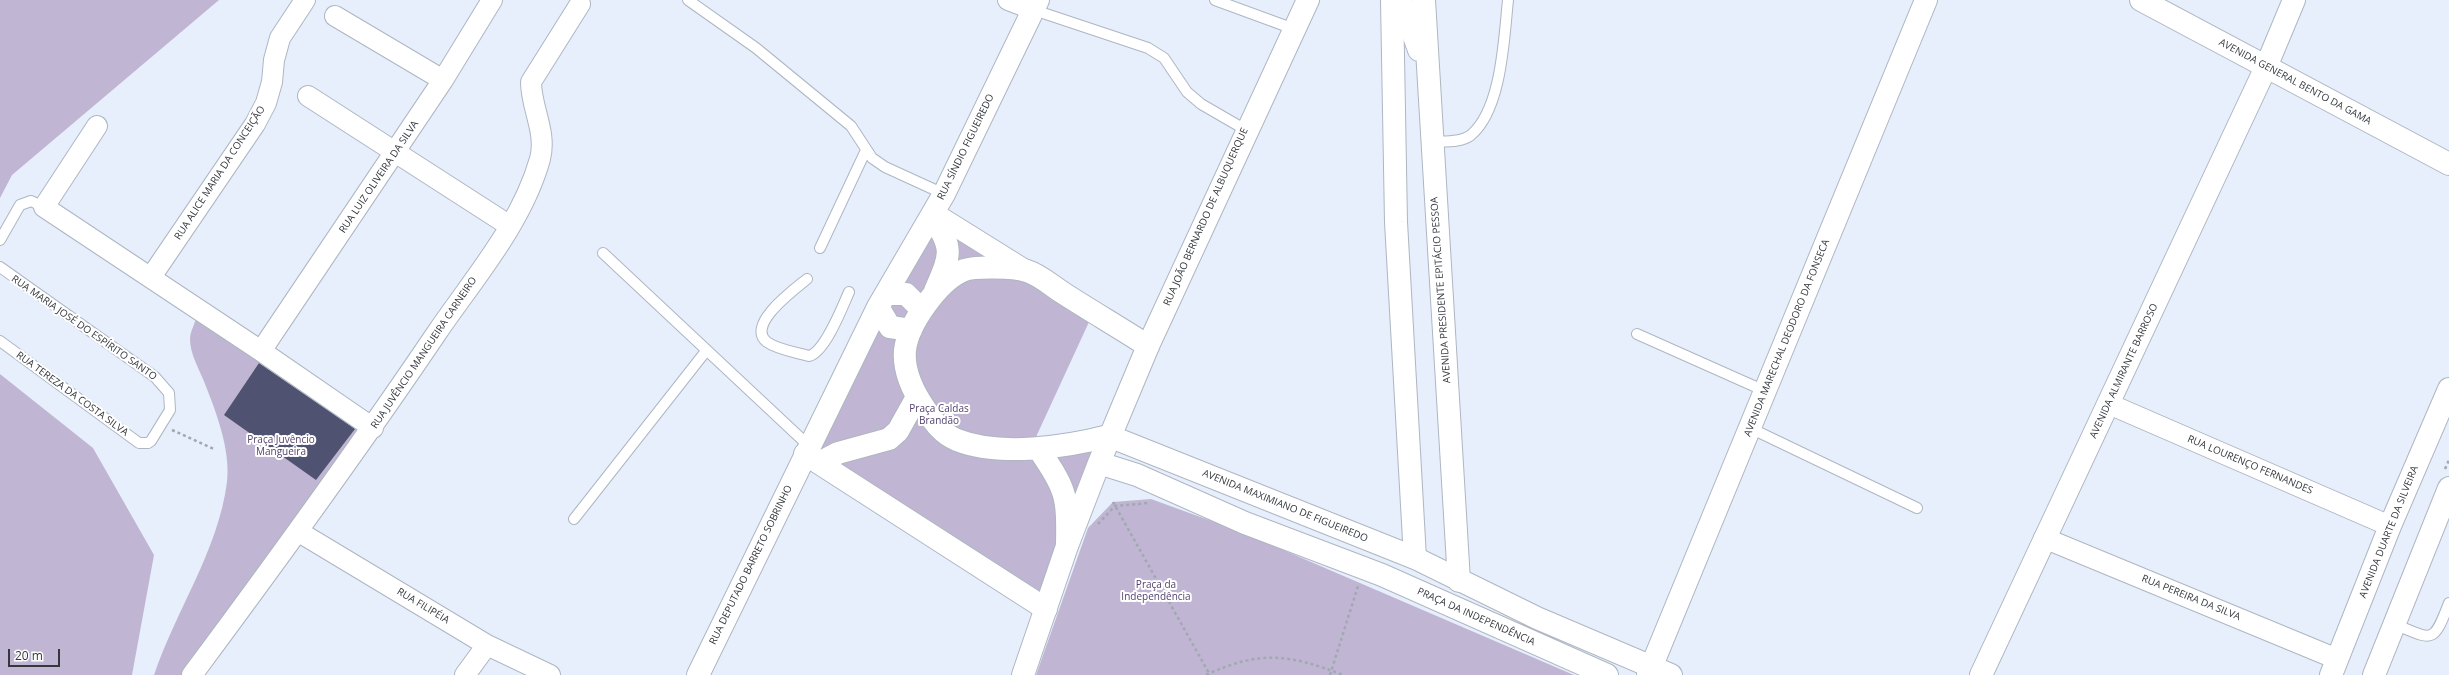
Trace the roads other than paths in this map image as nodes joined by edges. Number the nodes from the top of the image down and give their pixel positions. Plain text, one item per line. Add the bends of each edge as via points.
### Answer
1 (305, 0) edge
2 (492, 0) edge
3 (688, 0) edge
4 (1008, 0) edge
5 (1214, 0) edge
6 (1308, 0) edge
7 (1392, 0) edge
8 (1401, 0) edge
9 (1424, 0) edge
10 (1508, 0) edge
11 (1926, 0) edge
12 (2141, 0) edge
13 (2294, 0) edge
14 (582, 2) edge
15 (1036, 5) edge
16 (335, 16) dead end
17 (1294, 29) junction
18 (2266, 67) junction
19 (1428, 74) junction
20 (443, 80) junction
21 (308, 96) dead end
22 (97, 126) dead end
23 (1246, 130) junction
24 (1432, 142) junction
25 (866, 150) junction
26 (396, 152) junction
27 (2449, 164) edge
28 (944, 194) junction
29 (44, 207) junction
30 (933, 215) junction
31 (510, 226) junction
32 (0, 240) edge
33 (820, 248) dead end
34 (603, 252) dead end
35 (1, 271) edge
36 (1027, 271) junction
37 (151, 277) junction
38 (807, 278) dead end
39 (850, 292) dead end
40 (882, 300) junction
41 (927, 303) junction
42 (911, 330) junction
43 (1637, 334) dead end
44 (0, 342) edge
45 (1148, 346) junction
46 (261, 351) junction
47 (706, 352) junction
48 (2449, 389) edge
49 (1765, 391) junction
50 (917, 397) junction
51 (2109, 404) junction
52 (161, 425) joint
53 (373, 428) junction
54 (1750, 428) junction
55 (1109, 436) junction
56 (1038, 448) junction
57 (811, 454) junction
58 (1099, 463) junction
59 (2449, 488) edge
60 (1917, 508) dead end
61 (574, 519) dead end
62 (2390, 526) junction
63 (299, 532) junction
64 (2044, 538) junction
65 (1067, 546) junction
66 (1415, 558) junction
67 (1459, 581) junction
68 (2449, 603) edge
69 (1046, 609) junction
70 (2394, 624) junction
71 (487, 645) junction
72 (2334, 667) edge
73 (1657, 672) edge
74 (192, 675) edge
75 (464, 675) edge
76 (550, 675) edge
77 (698, 675) edge
78 (1023, 675) edge
79 (1607, 675) edge
80 (1981, 675) edge
81 (2374, 675) edge

1 - 37 street, RUA ALICE MARIA DA CONCEIÇÃO via 280,38 266,103 255,124
2 - 20 street, RUA LUIZ OLIVEIRA DA SILVA
3 - 25 lane via 756,48 850,126
4 - 15 street
5 - 17 lane
6 - 17 main road, RUA JOÃO BERNARDO DE ALBUQUERQUE
7 - 66 main road via 1396,222
8 - 19 main road
9 - 19 main road, AVENIDA PRESIDENTE EPITÁCIO PESSOA
10 - 24 lane via 1501,60 1486,114 1470,135 1458,140
11 - 49 main road, AVENIDA MARECHAL DEODORO DA FONSECA
12 - 18 main road, AVENIDA GENERAL BENTO DA GAMA
13 - 18 main road, AVENIDA ALMIRANTE BARROSO
14 - 31 street, RUA JUVÊNCIO MANGUEIRA CARNEIRO via 531,82 542,142 540,157 530,186
15 - 23 lane via 1148,48 1164,58 1187,92 1201,104
15 - 28 main road, RUA SÍNDIO FIGUEIREDO
16 - 20 street
17 - 23 main road, RUA JOÃO BERNARDO DE ALBUQUERQUE
18 - 27 main road, AVENIDA GENERAL BENTO DA GAMA
18 - 51 main road, AVENIDA ALMIRANTE BARROSO
19 - 24 main road, AVENIDA PRESIDENTE EPITÁCIO PESSOA
20 - 26 street, RUA LUIZ OLIVEIRA DA SILVA
21 - 26 street
22 - 29 street
23 - 45 main road, RUA JOÃO BERNARDO DE ALBUQUERQUE
24 - 67 main road, AVENIDA PRESIDENTE EPITÁCIO PESSOA
25 - 28 lane via 885,167
25 - 33 lane
26 - 31 street
26 - 46 street, RUA LUIZ OLIVEIRA DA SILVA
28 - 30 main road, RUA SÍNDIO FIGUEIREDO
29 - 32 lane via 31,201 20,205
29 - 37 street
30 - 36 street
30 - 40 main road
30 - 41 main road via 945,235 948,249 946,264
31 - 53 street, RUA JUVÊNCIO MANGUEIRA CARNEIRO
34 - 47 lane
35 - 52 lane, RUA MARIA JOSÉ DO ESPÍRITO SANTO via 155,377 169,393 170,410
36 - 41 main road via 969,268 954,276
36 - 45 main road
37 - 46 street
38 - 39 lane via 777,303 761,326 761,335 767,342 809,356 816,354
40 - 41 main road via 906,294
40 - 42 main road via 890,327
40 - 57 main road
41 - 42 main road
42 - 50 main road via 905,349 906,365
43 - 49 lane
44 - 52 lane, RUA TEREZA DA COSTA SILVA via 139,443 151,441
45 - 55 main road, RUA JOÃO BERNARDO DE ALBUQUERQUE
46 - 53 street
47 - 57 lane
47 - 61 lane
48 - 62 main road, AVENIDA DUARTE DA SILVEIRA
49 - 54 main road, AVENIDA MARECHAL DEODORO DA FONSECA
50 - 56 main road via 940,430 956,440 977,446
50 - 57 main road via 898,431 889,439 838,453
51 - 62 street, RUA LOURENÇO FERNANDES
51 - 64 main road, AVENIDA ALMIRANTE BARROSO
53 - 63 street, RUA JUVÊNCIO MANGUEIRA CARNEIRO
54 - 60 lane
54 - 73 main road, AVENIDA MARECHAL DEODORO DA FONSECA
55 - 56 main road via 1076,444
55 - 58 main road
55 - 66 main road, AVENIDA MAXIMIANO DE FIGUEIREDO
56 - 65 main road via 1058,479 1066,498
57 - 69 main road
57 - 77 main road, RUA DEPUTADO BARRETO SOBRINHO
58 - 65 main road
58 - 79 main road, PRAÇA DA INDEPENDÊNCIA via 1137,475 1244,523 1382,575
59 - 70 main road
62 - 72 main road, AVENIDA DUARTE DA SILVEIRA
63 - 71 street, RUA FILIPÉIA
63 - 74 street, RUA JUVÊNCIO MANGUEIRA CARNEIRO
64 - 72 street, RUA PEREIRA DA SILVA
64 - 80 main road, AVENIDA ALMIRANTE BARROSO
65 - 69 main road
66 - 67 main road, AVENIDA MAXIMIANO DE FIGUEIREDO
67 - 73 main road
68 - 70 lane via 2439,631 2430,636 2417,634
69 - 78 main road
70 - 81 main road
71 - 75 street
71 - 76 street, RUA FILIPÉIA

